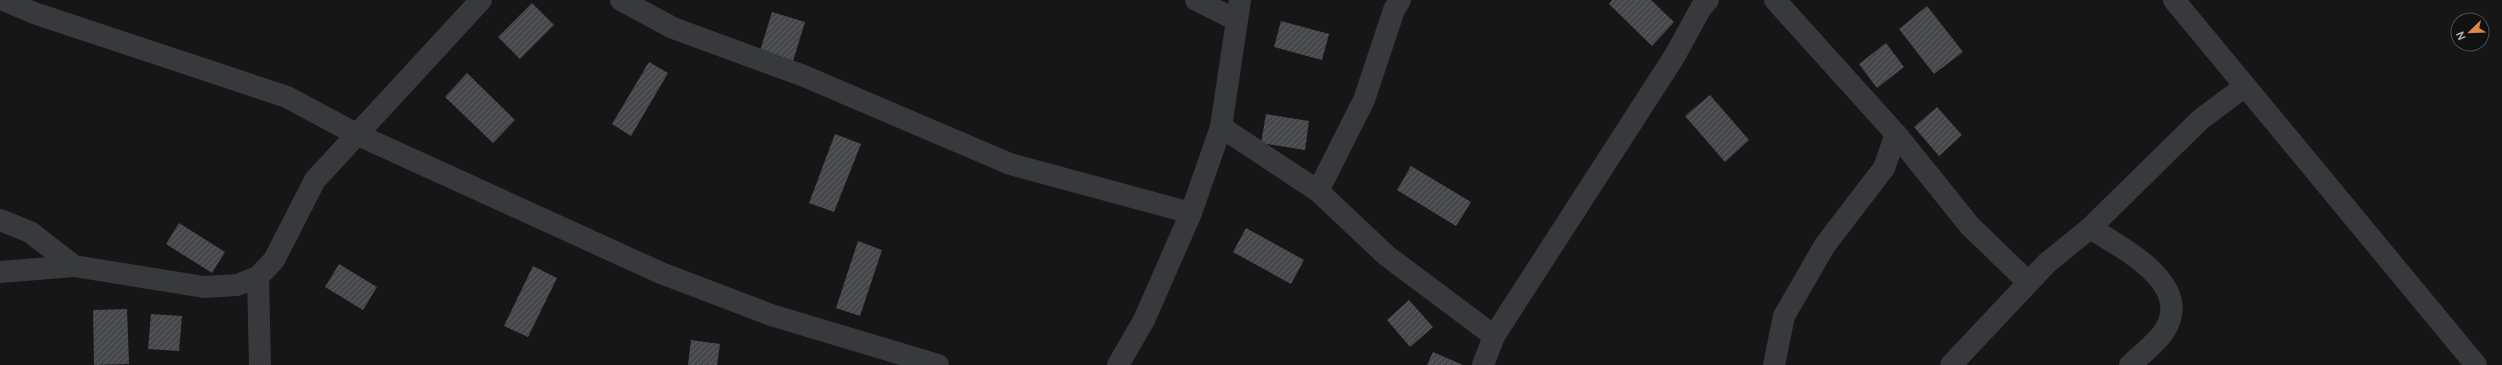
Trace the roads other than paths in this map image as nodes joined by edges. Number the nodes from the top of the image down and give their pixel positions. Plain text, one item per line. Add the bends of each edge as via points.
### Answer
1 (4, 0) edge
2 (481, 0) edge
3 (621, 0) edge
4 (1196, 0) edge
5 (1400, 0) edge
6 (1708, 0) edge
7 (1775, 0) edge
8 (2174, 0) edge
9 (1238, 10) edge
10 (2244, 87) junction
11 (1221, 127) junction
12 (356, 134) junction
13 (1896, 134) junction
14 (1914, 159) junction
15 (1884, 168) junction
16 (1318, 191) junction
17 (1191, 213) junction
18 (0, 220) edge
19 (2090, 228) junction
20 (74, 266) junction
21 (0, 272) edge
22 (258, 277) junction
23 (2028, 282) junction
24 (1494, 336) junction
25 (2465, 361) edge
26 (260, 365) edge
27 (938, 365) edge
28 (1118, 365) edge
29 (1482, 365) edge
30 (1774, 365) edge
31 (1951, 365) edge
32 (2130, 365) edge

1 - 12 street via 34,13 286,97
2 - 12 street
3 - 17 street via 673,28 804,76 1010,164
4 - 9 street
5 - 16 street via 1394,10 1364,100
6 - 24 street
7 - 13 street
8 - 10 street
9 - 11 street
10 - 19 street via 2201,119
10 - 25 street via 2277,123
11 - 16 street
11 - 17 street
12 - 22 street via 315,180 274,260
12 - 27 street via 662,274 771,315
13 - 14 street
13 - 15 street
14 - 15 street
14 - 23 street via 1970,226
15 - 30 street via 1825,246 1784,316
16 - 24 street via 1388,256
17 - 28 street via 1144,320
18 - 20 street via 30,232
19 - 23 street
19 - 32 street via 2133,254 2158,276 2169,296 2172,314 2165,331
20 - 21 street
20 - 22 street via 204,287 237,285
22 - 26 street
23 - 31 street
24 - 29 street

